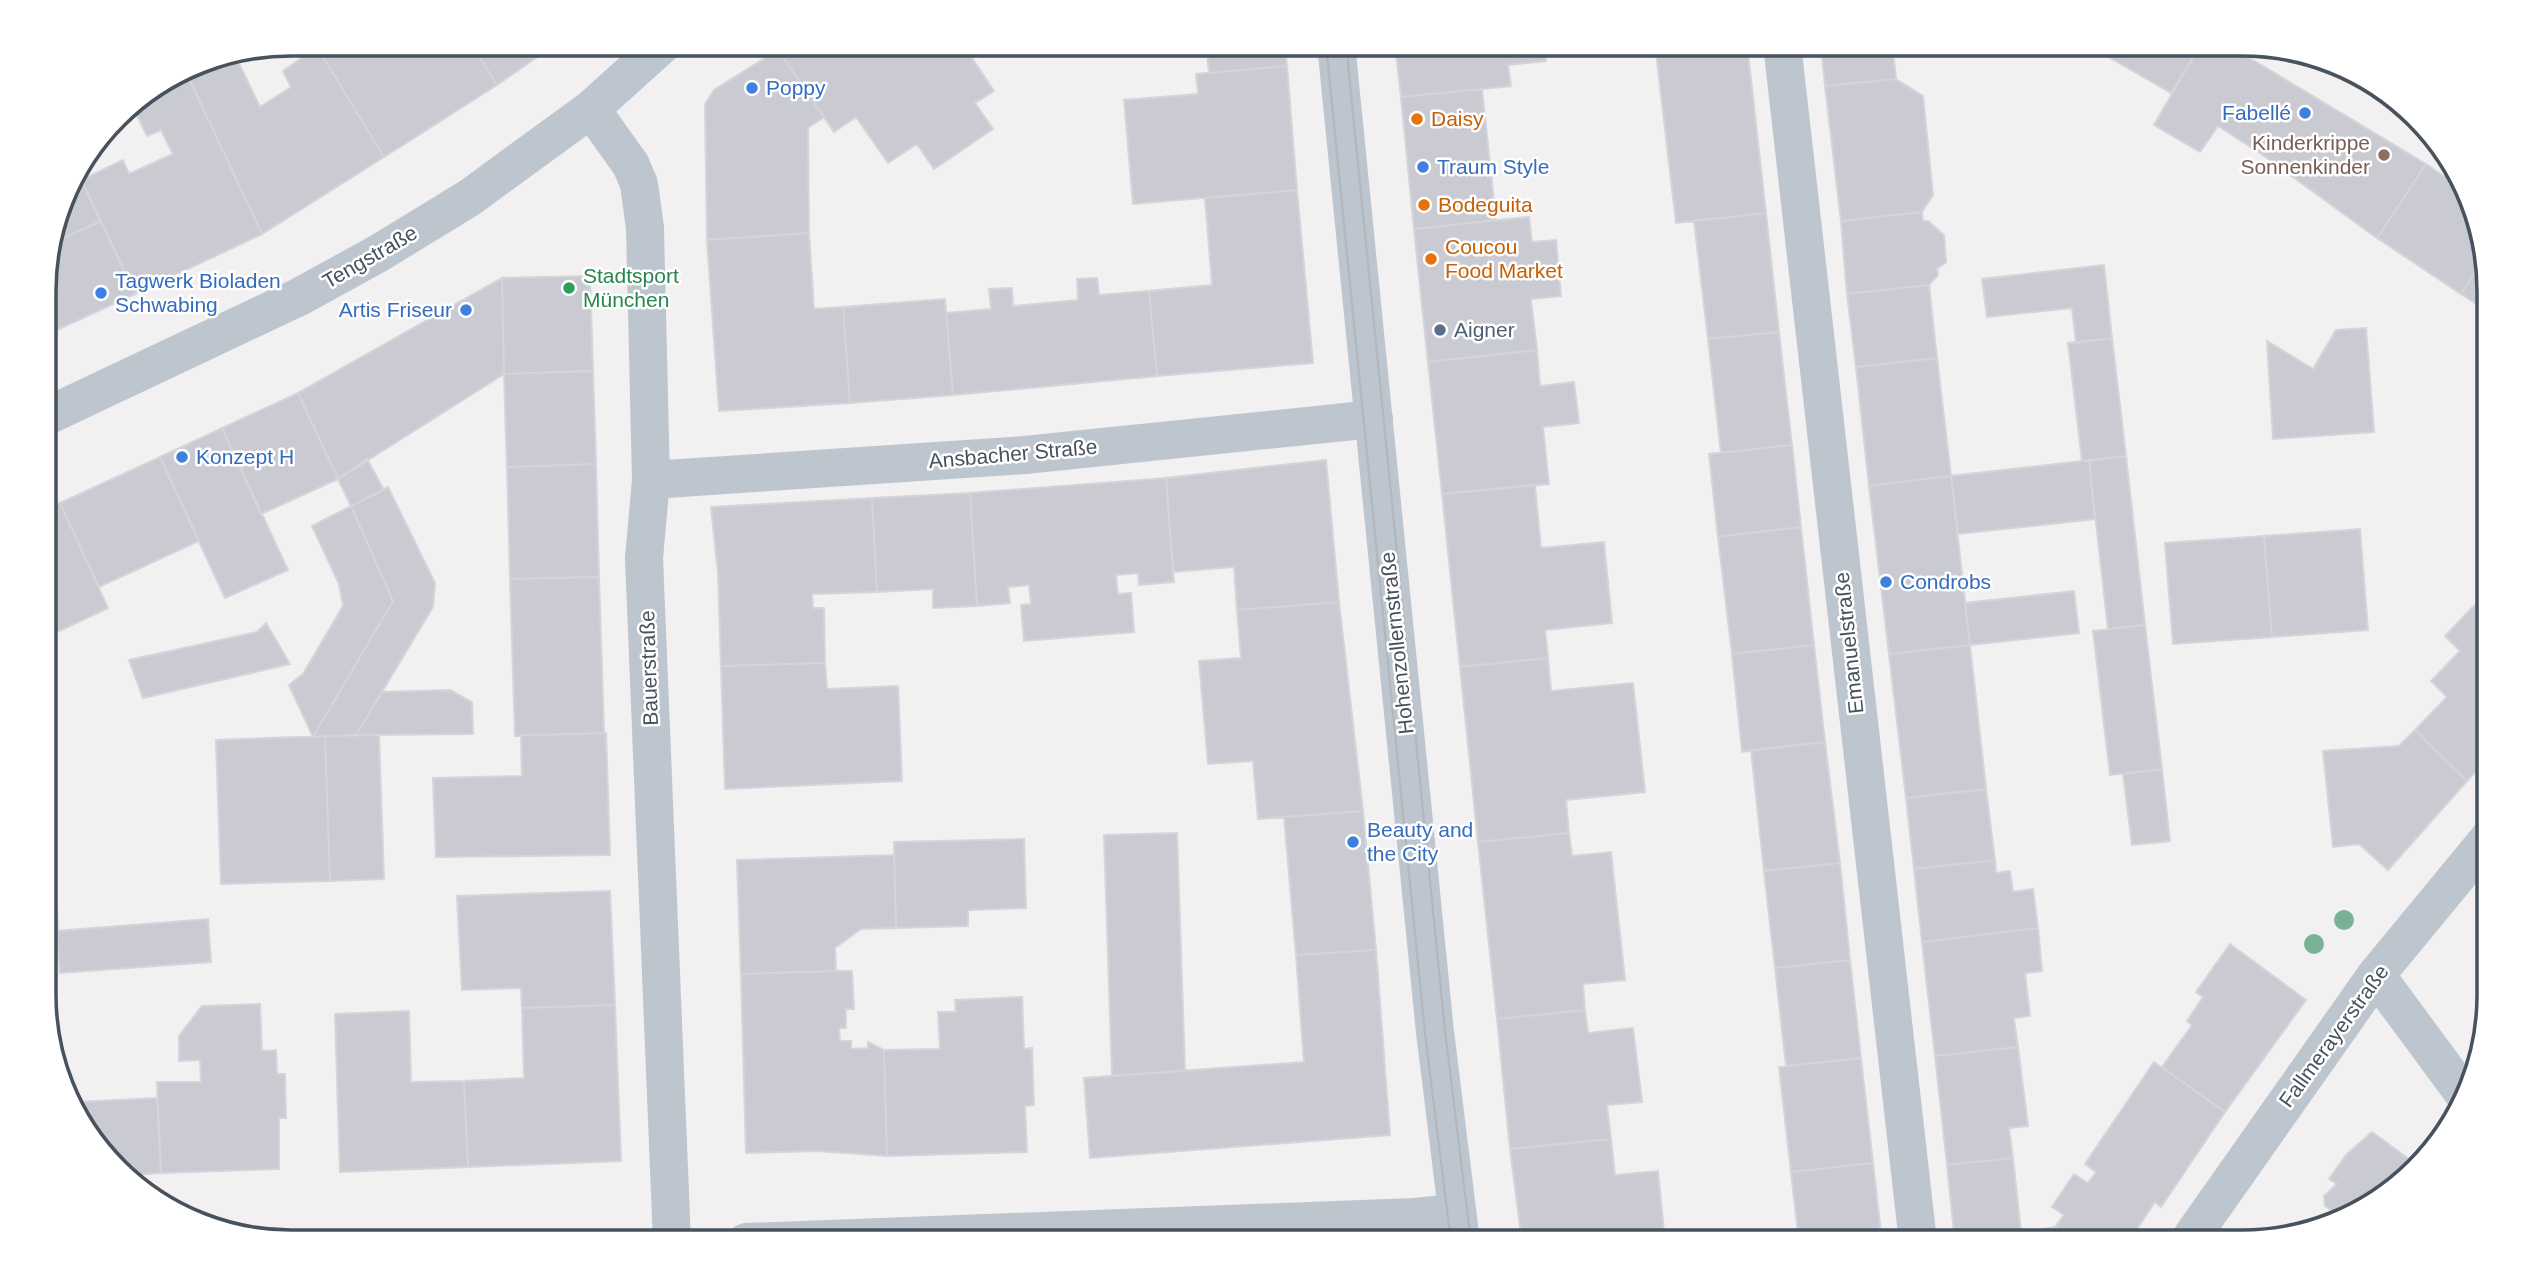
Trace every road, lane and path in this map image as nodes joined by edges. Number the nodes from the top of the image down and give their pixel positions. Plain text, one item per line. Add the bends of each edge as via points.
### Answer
1 (650, 56) edge
2 (1337, 56) edge
3 (1783, 56) edge
4 (591, 108) junction
5 (57, 411) edge
6 (1374, 419) junction
7 (651, 480) junction
8 (2477, 853) edge
9 (2376, 975) junction
10 (2458, 1087) edge
11 (1458, 1228) edge
12 (1917, 1229) edge
13 (2197, 1229) edge
14 (672, 1230) edge
15 (1077, 1230) edge

1 - 4 street, Tengstraße
2 - 6 street, Hohenzollernstraße
3 - 12 street, Emanuelstraße
4 - 5 street, Tengstraße via 469,198 379,253 299,297
4 - 7 street, Bauerstraße via 631,165 640,195 645,228
6 - 7 street, Ansbacher Straße via 1025,455
6 - 11 street, Hohenzollernstraße
7 - 14 street, Bauerstraße via 645,558
8 - 9 street, Fallmerayerstraße
9 - 10 street
9 - 13 street, Fallmerayerstraße
11 - 15 street via 1414,1217

